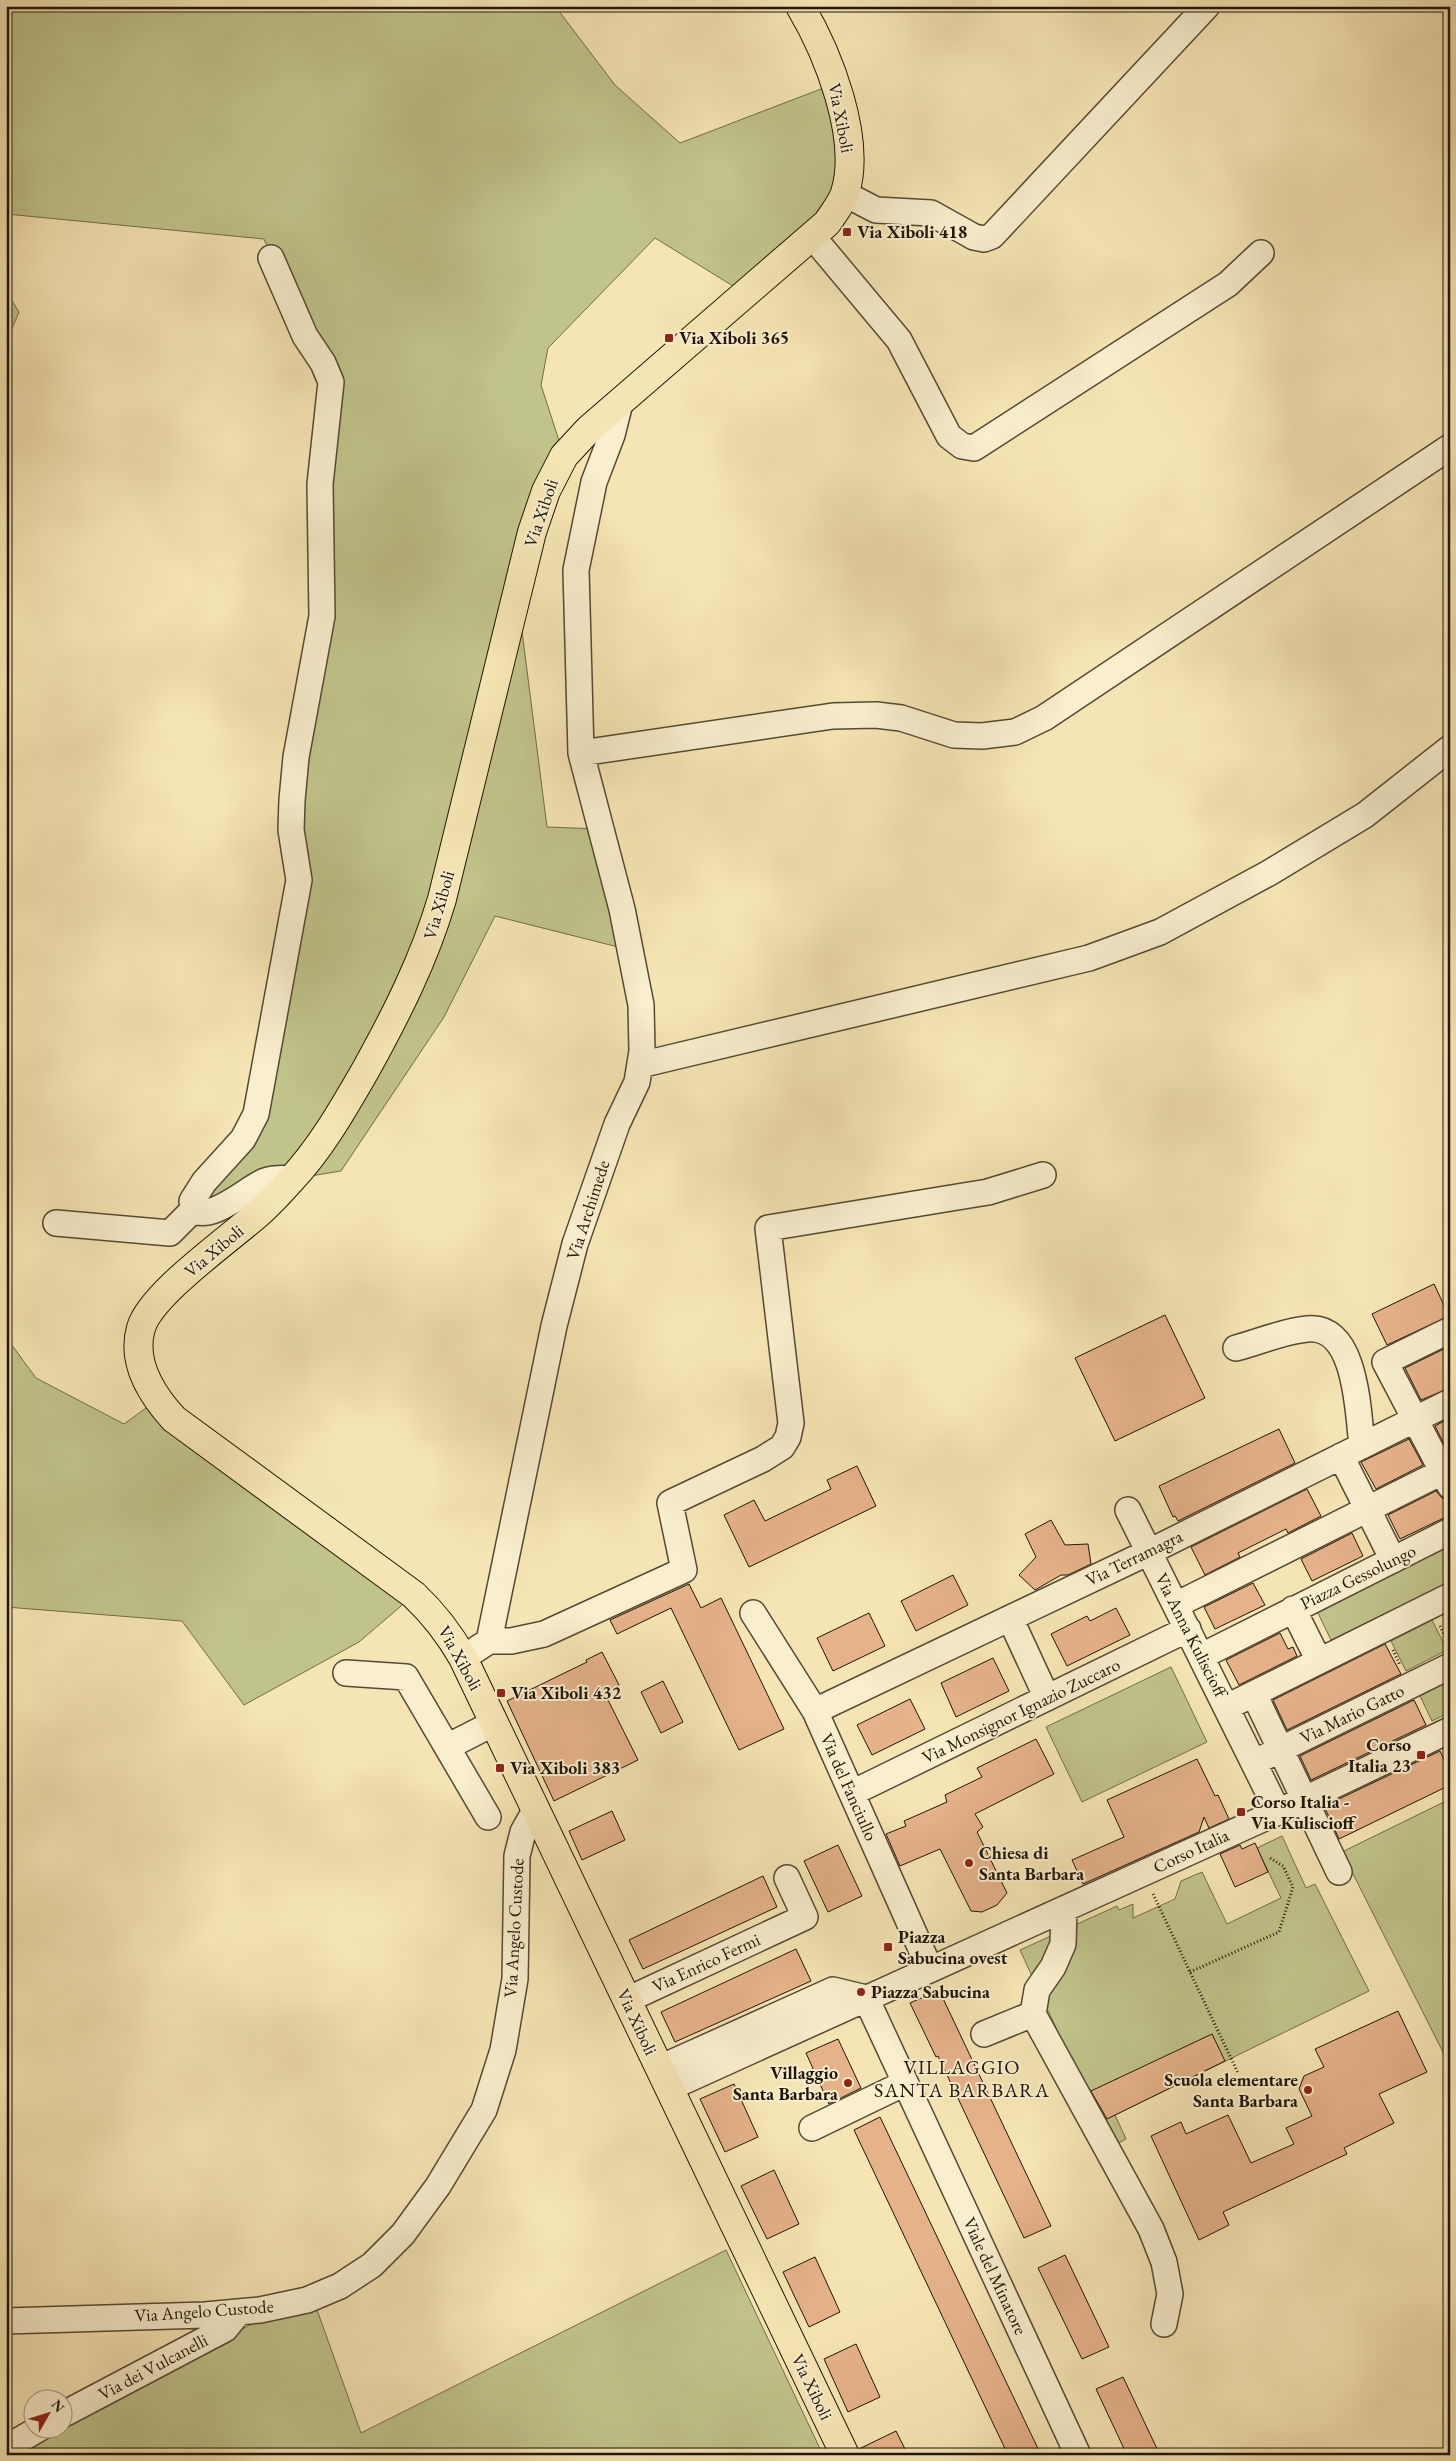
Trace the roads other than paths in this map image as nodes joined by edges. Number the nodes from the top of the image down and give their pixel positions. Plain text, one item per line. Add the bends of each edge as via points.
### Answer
1 (800, 6) edge
2 (1207, 6) edge
3 (845, 194) junction
4 (812, 236) junction
5 (1262, 253) dead end
6 (272, 258) dead end
7 (620, 403) junction
8 (1450, 447) edge
9 (1450, 748) edge
10 (581, 753) junction
11 (640, 1065) junction
12 (1042, 1175) dead end
13 (292, 1179) junction
14 (193, 1210) junction
15 (56, 1223) dead end
16 (1450, 1330) edge
17 (1236, 1348) dead end
18 (1450, 1402) edge
19 (1415, 1420) junction
20 (1351, 1451) junction
21 (1447, 1475) edge
22 (1128, 1510) dead end
23 (1368, 1510) junction
24 (1450, 1531) edge
25 (1149, 1552) junction
26 (1393, 1560) junction
27 (1450, 1596) edge
28 (1176, 1604) junction
29 (1293, 1609) junction
30 (753, 1613) dead end
31 (1010, 1618) junction
32 (1188, 1628) junction
33 (489, 1641) junction
34 (1202, 1656) junction
35 (463, 1658) junction
36 (1319, 1661) junction
37 (1450, 1666) edge
38 (346, 1673) dead end
39 (1254, 1694) junction
40 (1047, 1698) junction
41 (1227, 1707) junction
42 (815, 1711) junction
43 (494, 1723) junction
44 (1450, 1730) edge
45 (447, 1747) junction
46 (1280, 1750) junction
47 (1255, 1762) junction
48 (854, 1792) junction
49 (1304, 1800) junction
50 (536, 1809) junction
51 (1278, 1812) junction
52 (488, 1817) dead end
53 (1339, 1872) dead end
54 (788, 1878) dead end
55 (1064, 1909) junction
56 (930, 1969) junction
57 (866, 1998) junction
58 (627, 2000) junction
59 (1033, 2014) junction
60 (984, 2034) dead end
61 (664, 2078) junction
62 (909, 2090) junction
63 (812, 2128) dead end
64 (239, 2312) junction
65 (6, 2321) edge
66 (1164, 2324) dead end
67 (72, 2410) edge
68 (23, 2438) edge
69 (6, 2448) edge
70 (845, 2455) edge
71 (1078, 2455) edge

1 - 3 main road, Via Xiboli via 830,70 843,115 850,154
2 - 3 street via 992,236 984,239 974,237 931,213 876,210
3 - 4 main road, Via Xiboli via 827,222
4 - 5 street via 899,340 949,436 962,446 974,448 1228,284
4 - 7 main road, Via Xiboli
6 - 14 street via 305,336 331,382 320,484 322,616 296,757 292,800 291,830 298,880 256,1114 243,1139 204,1182 192,1201
7 - 10 street, Via Archimede via 594,482 576,570
7 - 13 main road, Via Xiboli via 564,456 546,491 532,532 430,937 409,989 344,1108
8 - 10 street via 1044,718 1015,732 954,735 901,718 833,716
9 - 11 street via 1365,815 1269,873 1160,932 1089,958
10 - 11 street, Via Archimede via 622,910 640,1005
11 - 33 street, Via Archimede via 637,1082 616,1124 604,1158 564,1289
12 - 33 street via 988,1192 768,1228 791,1423 782,1447 670,1503 684,1570 544,1634 511,1642
13 - 14 street via 280,1177 265,1181 210,1213 199,1214
13 - 35 main road, Via Xiboli via 262,1210 156,1301 141,1328 140,1364 157,1400 174,1419 414,1595 449,1633
14 - 15 street via 170,1233
16 - 19 street via 1386,1362
17 - 20 street via 1308,1328 1327,1332 1342,1347 1352,1368
18 - 19 street, Via Terramagra
19 - 20 street, Via Terramagra
19 - 21 street
20 - 23 street
20 - 25 street, Via Terramagra
21 - 23 street
22 - 25 street, Via Anna Kuliscioff
23 - 26 street
23 - 28 street
24 - 26 street, Piazza Gessolungo
25 - 28 street, Via Anna Kuliscioff
25 - 31 street, Via Terramagra
26 - 29 street, Piazza Gessolungo
27 - 36 street
28 - 32 street, Via Anna Kuliscioff
29 - 34 street, Piazza Gessolungo
29 - 36 street
30 - 42 street, Via del Fanciullo
31 - 40 street
31 - 42 street, Via Terramagra
32 - 34 street, Via Anna Kuliscioff
32 - 40 street, Via Monsignor Ignazio Zuccaro
33 - 35 street
34 - 41 street, Via Anna Kuliscioff
35 - 43 main road, Via Xiboli
36 - 39 street
37 - 46 street, Via Mario Gatto
38 - 45 street via 406,1677
39 - 41 street
39 - 46 street
40 - 48 street, Via Monsignor Ignazio Zuccaro
41 - 47 street, Via Anna Kuliscioff
42 - 48 street, Via del Fanciullo
43 - 45 street
43 - 50 main road, Via Xiboli
44 - 49 street, Corso Italia
45 - 52 street
46 - 47 street, Via Mario Gatto
46 - 49 street
47 - 51 street, Via Anna Kuliscioff
48 - 56 street, Via del Fanciullo via 890,1883
49 - 51 street, Corso Italia
49 - 53 street
50 - 58 main road, Via Xiboli
50 - 64 street, Via Angelo Custode via 523,1832 517,1856 515,1979 503,2050 484,2110 438,2186 403,2234 372,2265 340,2286 307,2300
51 - 55 street, Corso Italia
54 - 58 street, Via Enrico Fermi via 806,1917
55 - 56 street, Corso Italia
55 - 59 street via 1063,1944 1053,1967 1037,1990
56 - 57 street, Corso Italia
57 - 61 street, Corso Italia via 823,2007
57 - 62 street
58 - 61 main road, Via Xiboli
59 - 60 street
59 - 66 street via 1151,2229 1164,2262 1170,2294
61 - 70 main road, Via Xiboli
62 - 63 street
62 - 71 street, Viale del Minatore
64 - 65 street, Via Angelo Custode
64 - 67 street, Via dei Vulcanelli via 225,2329
68 - 69 street

